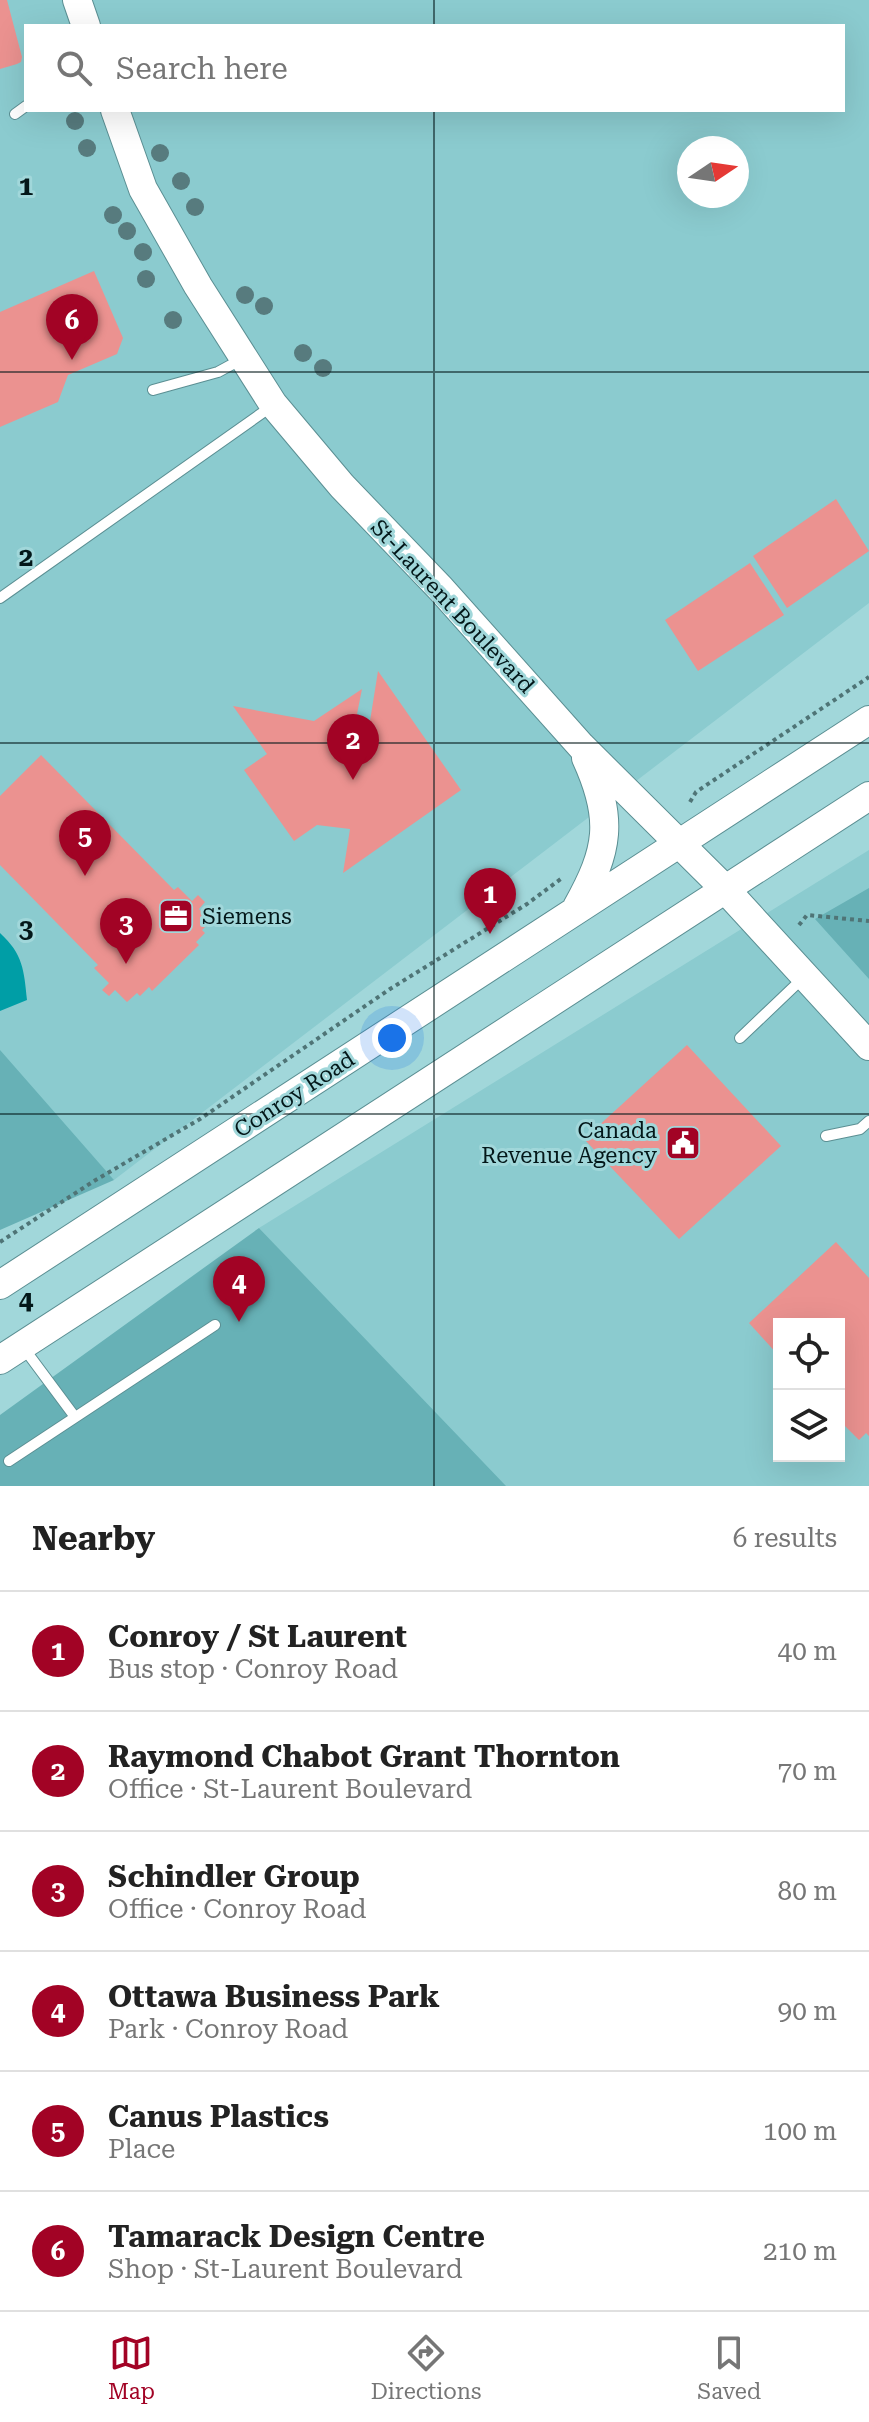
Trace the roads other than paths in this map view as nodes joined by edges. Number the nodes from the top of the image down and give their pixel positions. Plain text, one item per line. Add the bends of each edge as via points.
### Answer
1 (77, 0) edge
2 (85, 24) edge
3 (24, 107) edge
4 (116, 112) edge
5 (15, 114) dead end
6 (244, 358) junction
7 (153, 390) dead end
8 (273, 404) junction
9 (0, 598) edge
10 (869, 720) edge
11 (581, 746) junction
12 (869, 796) edge
13 (678, 844) junction
14 (725, 889) junction
15 (574, 912) junction
16 (805, 976) junction
17 (740, 1038) dead end
18 (869, 1046) edge
19 (869, 1121) edge
20 (826, 1136) dead end
21 (0, 1285) edge
22 (215, 1325) dead end
23 (11, 1352) edge
24 (75, 1417) junction
25 (9, 1461) dead end

1 - 2 main road
3 - 5 lane
4 - 6 main road, St-Laurent Boulevard via 143,189
6 - 7 lane via 218,372
6 - 8 main road, St-Laurent Boulevard
8 - 9 lane
8 - 11 main road, St-Laurent Boulevard
10 - 13 main road, Conroy Road
11 - 13 main road, St-Laurent Boulevard
11 - 15 main road via 596,781 604,845
12 - 14 main road
13 - 14 main road, St-Laurent Boulevard
13 - 15 main road, Conroy Road
14 - 16 main road, St-Laurent Boulevard
14 - 23 main road
15 - 21 main road, Conroy Road
16 - 17 lane
16 - 18 main road, St-Laurent Boulevard
19 - 20 lane via 860,1129
22 - 24 lane
23 - 24 lane
24 - 25 lane

